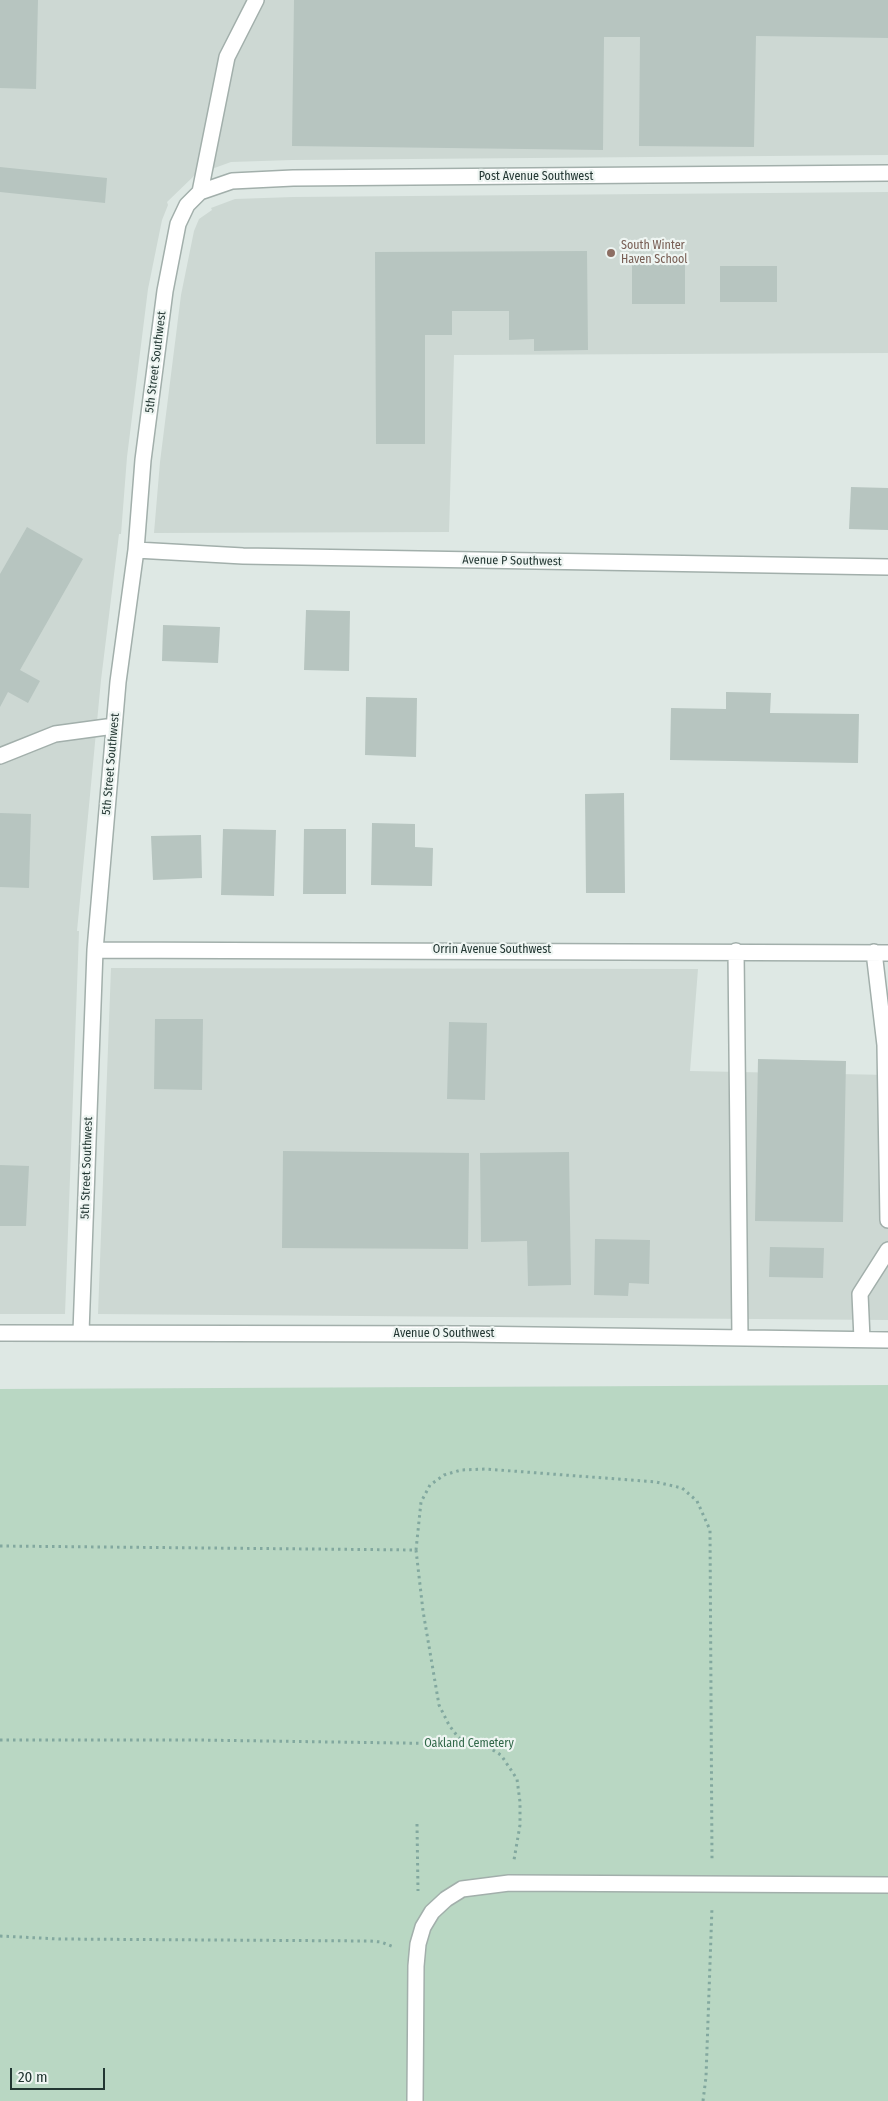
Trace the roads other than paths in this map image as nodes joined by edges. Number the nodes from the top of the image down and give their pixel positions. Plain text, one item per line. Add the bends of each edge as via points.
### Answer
1 (256, 0) edge
2 (888, 173) edge
3 (195, 198) junction
4 (136, 550) junction
5 (888, 567) edge
6 (114, 726) junction
7 (0, 756) edge
8 (95, 950) junction
9 (736, 951) junction
10 (881, 953) edge
11 (887, 1046) edge
12 (888, 1220) edge
13 (888, 1250) edge
14 (81, 1332) junction
15 (0, 1333) edge
16 (740, 1338) junction
17 (862, 1339) junction
18 (888, 1340) edge
19 (888, 1885) edge
20 (415, 2101) edge

1 - 3 street, 5th Street Southwest via 227,57
2 - 3 street, Post Avenue Southwest via 293,178 232,181
3 - 4 street, 5th Street Southwest via 187,205 178,224 165,291 143,460
4 - 5 street, Avenue P Southwest via 243,556
4 - 6 street, 5th Street Southwest
6 - 7 street via 55,734
6 - 8 street, 5th Street Southwest
8 - 9 street, Orrin Avenue Southwest
8 - 14 street, 5th Street Southwest
9 - 10 street, Orrin Avenue Southwest
9 - 16 street
10 - 11 street
11 - 12 street
13 - 17 street via 860,1294
14 - 15 street, Avenue O Southwest
14 - 16 street, Avenue O Southwest
16 - 17 street, Avenue O Southwest
17 - 18 street, Avenue O Southwest
19 - 20 street via 509,1883 462,1889 446,1898 432,1912 418,1944

